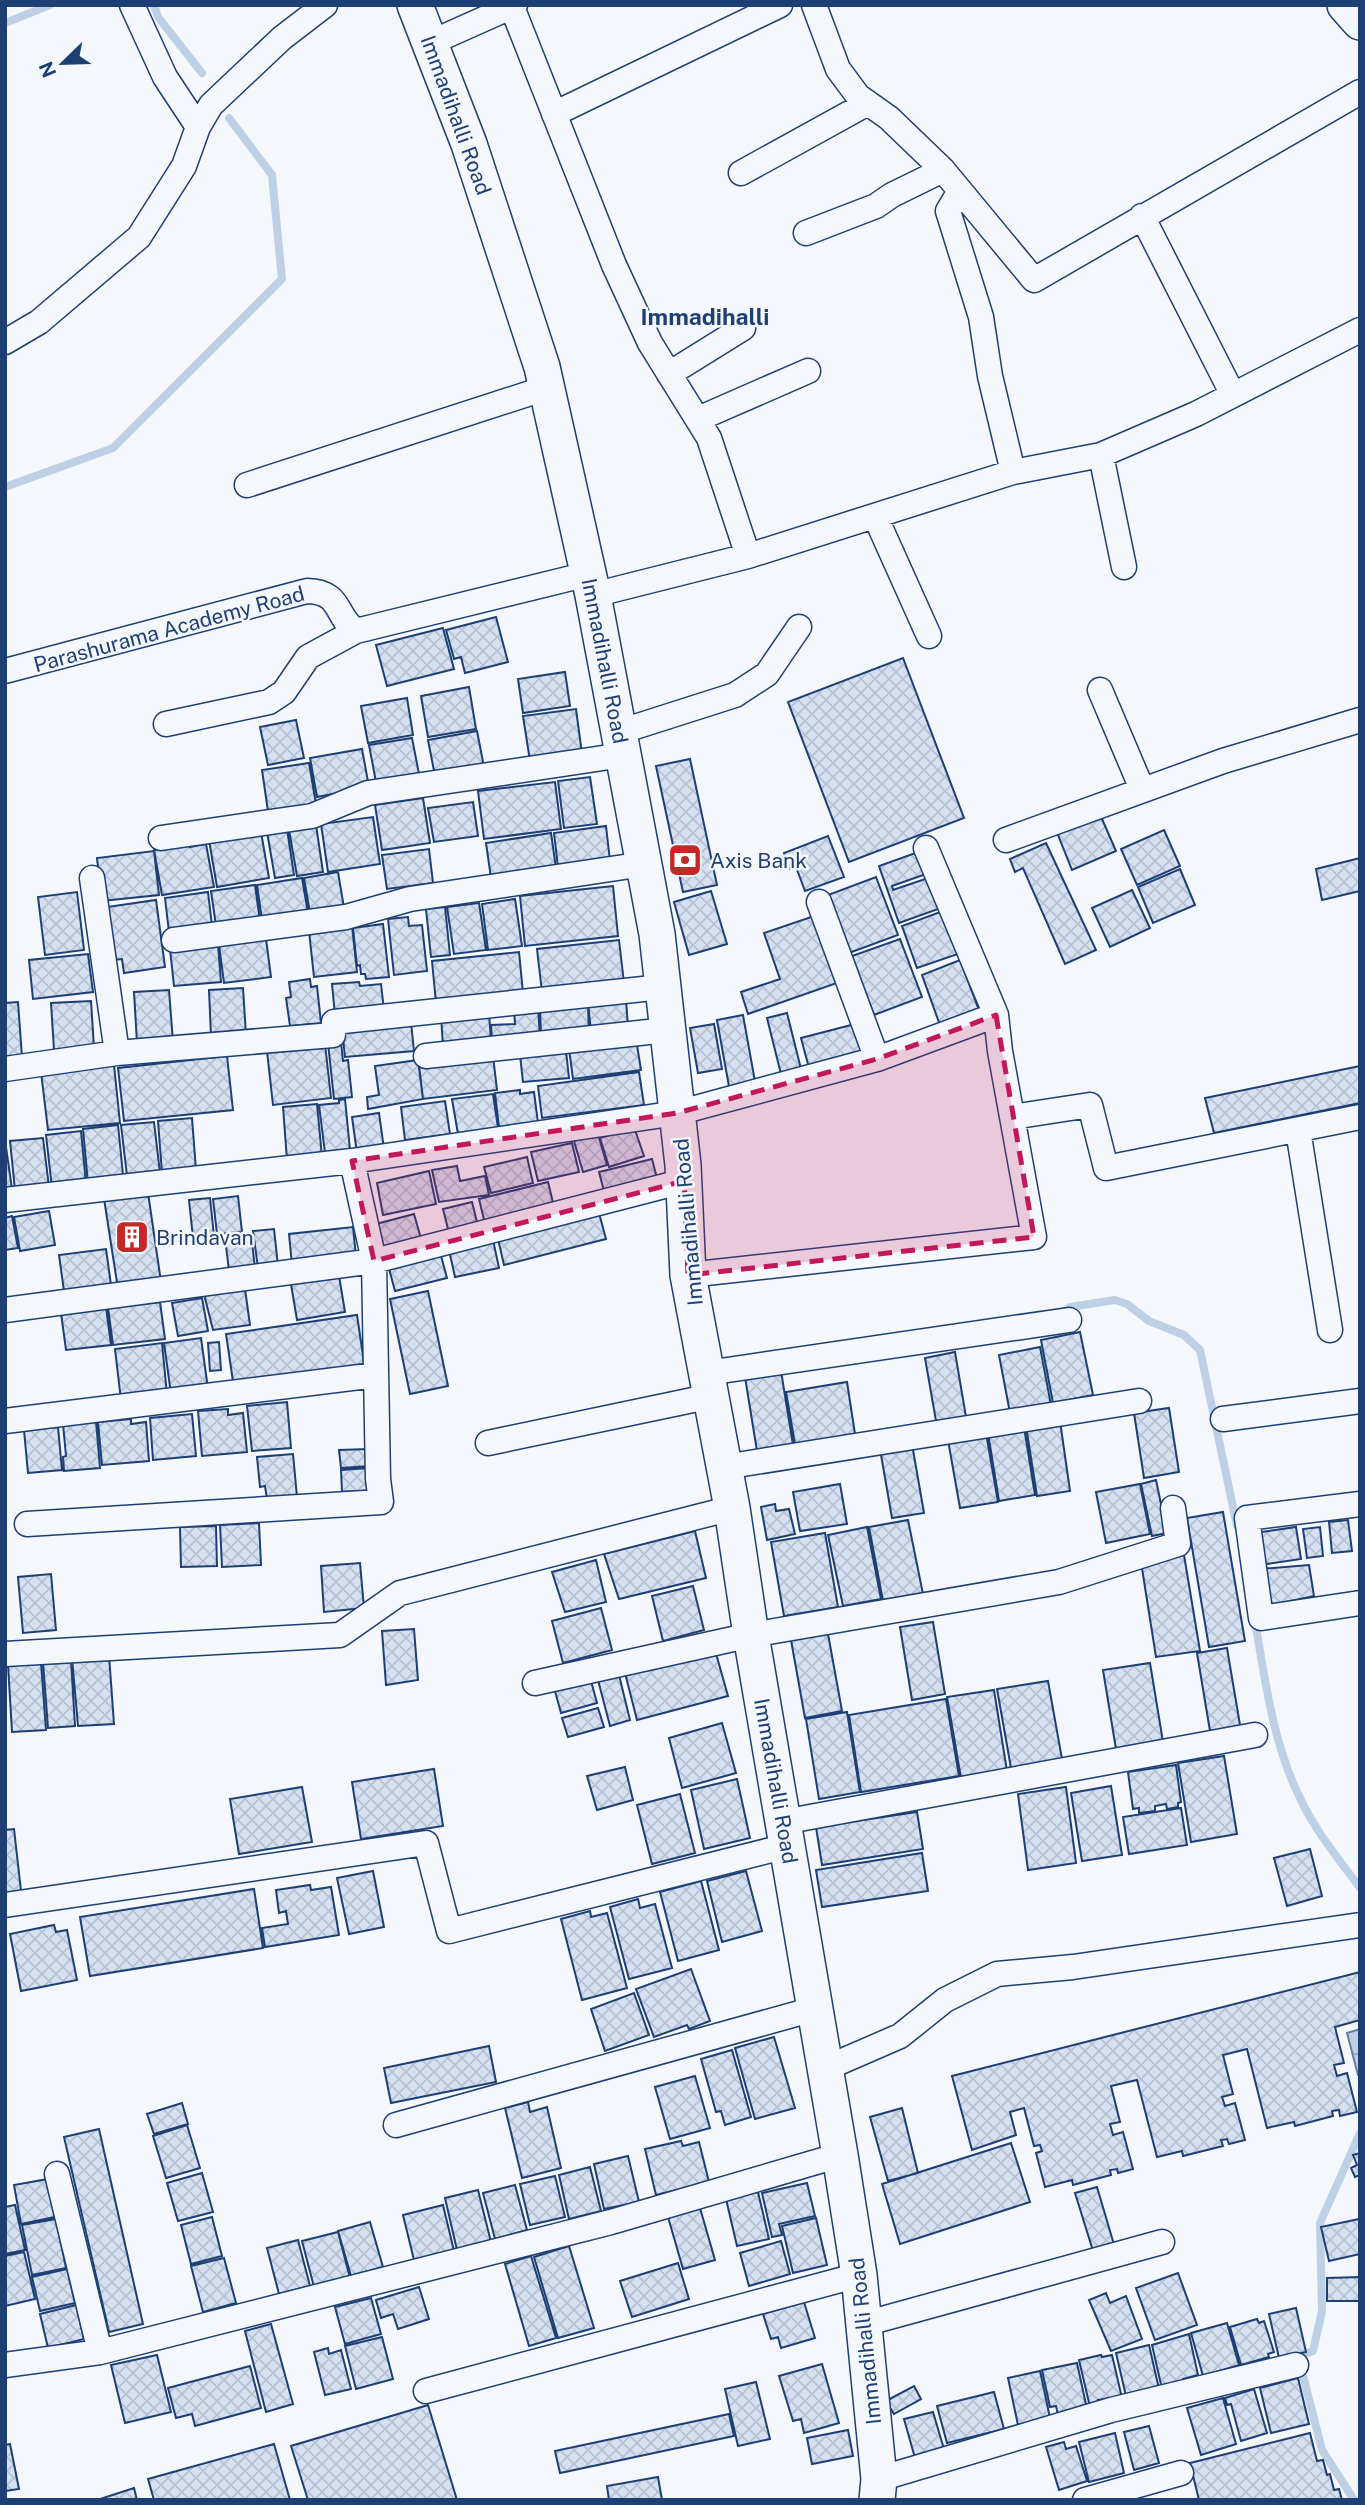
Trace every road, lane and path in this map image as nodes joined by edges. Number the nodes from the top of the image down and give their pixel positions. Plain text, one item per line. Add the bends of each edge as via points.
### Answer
1 (132, 5) edge
2 (324, 5) edge
3 (415, 5) edge
4 (780, 5) edge
5 (814, 5) edge
6 (1345, 5) edge
7 (514, 6) edge
8 (1360, 22) edge
9 (430, 43) junction
10 (1360, 92) edge
11 (868, 103) junction
12 (554, 114) junction
13 (198, 127) junction
14 (943, 170) junction
15 (741, 173) dead end
16 (960, 191) junction
17 (1142, 216) junction
18 (806, 233) dead end
19 (743, 328) dead end
20 (1360, 330) edge
21 (5, 342) edge
22 (808, 371) dead end
23 (669, 374) junction
24 (547, 388) junction
25 (1232, 393) junction
26 (698, 419) junction
27 (1101, 455) junction
28 (1013, 472) junction
29 (247, 485) dead end
30 (876, 518) junction
31 (748, 556) junction
32 (1124, 567) dead end
33 (591, 584) junction
34 (799, 627) dead end
35 (356, 631) junction
36 (929, 636) dead end
37 (5, 671) edge
38 (1100, 690) dead end
39 (1360, 720) edge
40 (166, 724) dead end
41 (621, 744) junction
42 (1142, 789) junction
43 (161, 838) dead end
44 (1006, 840) dead end
45 (926, 848) dead end
46 (644, 864) junction
47 (92, 878) dead end
48 (819, 902) dead end
49 (174, 940) dead end
50 (662, 987) junction
51 (996, 1015) junction
52 (667, 1030) junction
53 (117, 1053) junction
54 (426, 1056) dead end
55 (877, 1059) junction
56 (5, 1069) edge
57 (677, 1113) junction
58 (1012, 1117) junction
59 (1360, 1117) edge
60 (1298, 1130) junction
61 (352, 1161) junction
62 (684, 1181) junction
63 (5, 1200) edge
64 (374, 1261) junction
65 (688, 1275) junction
66 (5, 1310) edge
67 (1069, 1321) dead end
68 (1330, 1329) dead end
69 (376, 1375) junction
70 (709, 1385) junction
71 (1139, 1401) dead end
72 (1360, 1401) edge
73 (1223, 1419) dead end
74 (5, 1421) edge
75 (488, 1443) dead end
76 (724, 1467) junction
77 (1360, 1504) edge
78 (732, 1508) junction
79 (1173, 1508) dead end
80 (27, 1524) dead end
81 (1360, 1603) edge
82 (751, 1635) junction
83 (5, 1654) edge
84 (535, 1683) dead end
85 (1255, 1735) dead end
86 (785, 1834) junction
87 (5, 1905) edge
88 (1360, 1925) edge
89 (814, 2009) junction
90 (824, 2069) junction
91 (396, 2125) dead end
92 (840, 2155) junction
93 (57, 2174) dead end
94 (1162, 2242) dead end
95 (859, 2275) junction
96 (864, 2324) junction
97 (100, 2352) junction
98 (5, 2365) edge
99 (1296, 2365) dead end
100 (426, 2391) dead end
101 (1181, 2473) dead end
102 (878, 2489) edge
103 (1085, 2500) edge

1 - 13 street via 165,77
2 - 13 street via 211,105
3 - 9 street, Immadihalli Road
4 - 12 street
5 - 11 street via 838,69
6 - 8 street
7 - 9 street
7 - 12 street
9 - 24 street, Immadihalli Road via 469,144
10 - 17 street
11 - 14 street
11 - 15 street
12 - 23 street via 614,265
13 - 21 street via 184,166 139,237 39,322
14 - 16 street
14 - 18 street via 876,206
16 - 17 street via 1034,280
16 - 28 street via 948,211 981,317
17 - 25 street
19 - 23 street
20 - 25 street
22 - 26 street
23 - 26 street
24 - 29 street
24 - 33 street, Immadihalli Road
25 - 27 street via 1196,414
26 - 31 street via 709,438
27 - 28 street
27 - 32 street
28 - 30 street
30 - 31 street
30 - 36 street
31 - 33 street
33 - 35 street
33 - 41 street, Immadihalli Road
34 - 41 street via 767,674 735,695
35 - 37 street, Parashurama Academy Road via 331,598 307,591
35 - 40 street via 308,657 284,692 269,702
38 - 42 street
39 - 42 street
41 - 43 street via 368,793 312,816
41 - 46 street, Immadihalli Road
42 - 44 street
45 - 51 street
46 - 49 street via 410,899 346,917
46 - 50 street, Immadihalli Road
47 - 53 street
48 - 55 street
50 - 52 street, Immadihalli Road
50 - 53 street via 334,1022 333,1035
51 - 55 street
51 - 58 street
52 - 54 street
52 - 57 street, Immadihalli Road
53 - 56 street
55 - 57 street
57 - 61 street
57 - 62 street, Immadihalli Road
58 - 60 street via 1090,1105 1106,1168
58 - 65 street via 1034,1237
59 - 60 street
60 - 68 street
61 - 63 street
61 - 64 street
62 - 64 street
62 - 65 street, Immadihalli Road
64 - 66 street
64 - 69 street
65 - 70 street, Immadihalli Road
67 - 70 street
69 - 74 street
69 - 80 street via 382,1502
70 - 75 street
70 - 76 street, Immadihalli Road
71 - 76 street
72 - 73 street
76 - 78 street, Immadihalli Road
77 - 81 street via 1247,1518 1261,1618
78 - 82 street, Immadihalli Road
78 - 83 street via 400,1593 340,1634
79 - 82 street via 1178,1544 1059,1583
82 - 84 street
82 - 86 street, Immadihalli Road
85 - 86 street
86 - 87 street via 449,1931 426,1843
86 - 89 street, Immadihalli Road
88 - 90 street via 997,1974 945,2000 900,2036
89 - 90 street, Immadihalli Road
89 - 91 street
90 - 92 street, Immadihalli Road
92 - 95 street, Immadihalli Road
92 - 97 street via 611,2221
93 - 97 street
94 - 96 street
95 - 96 street, Immadihalli Road
95 - 100 street
96 - 102 street, Immadihalli Road
97 - 98 street
99 - 102 street via 1111,2410
101 - 103 street

